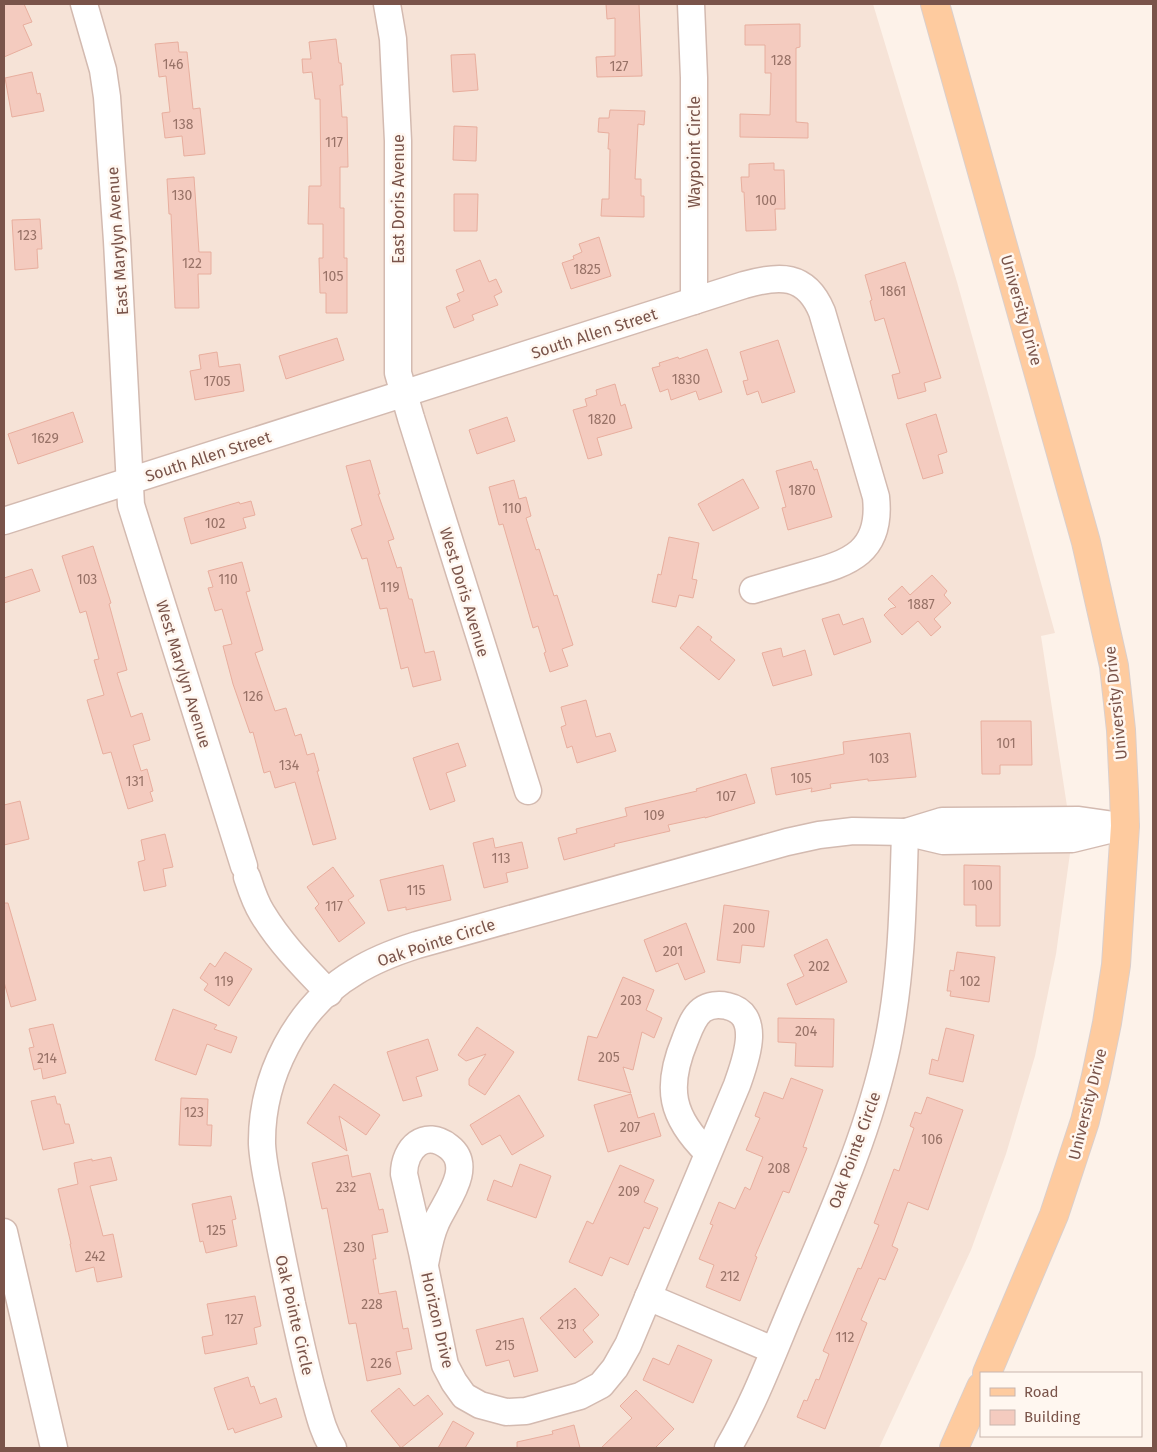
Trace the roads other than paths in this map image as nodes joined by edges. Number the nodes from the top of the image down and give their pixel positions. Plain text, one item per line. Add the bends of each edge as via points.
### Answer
1 (84, 4) edge
2 (387, 4) edge
3 (691, 4) edge
4 (935, 4) edge
5 (694, 301) junction
6 (403, 394) junction
7 (130, 481) junction
8 (4, 521) edge
9 (753, 590) dead end
10 (528, 790) dead end
11 (1125, 826) junction
12 (905, 832) junction
13 (329, 992) junction
14 (708, 1153) junction
15 (4, 1232) edge
16 (425, 1264) dead end
17 (648, 1297) junction
18 (773, 1350) junction
19 (987, 1372) edge
20 (980, 1389) edge
21 (54, 1448) edge
22 (333, 1448) edge
23 (728, 1448) edge
24 (954, 1448) edge

1 - 7 street, East Marylyn Avenue via 103,70 107,97
2 - 6 street, East Doris Avenue via 393,39 398,141 398,369
3 - 5 street, Waypoint Circle
4 - 11 main road, University Drive via 1086,542 1114,666 1121,730
5 - 6 street, South Allen Street
5 - 9 street, South Allen Street via 766,279 780,278 791,280 810,293 826,322 876,497 876,524 872,536 858,554 817,572
6 - 7 street, South Allen Street
6 - 10 street, West Doris Avenue
7 - 8 street, South Allen Street
7 - 13 street, West Marylyn Avenue via 131,505 245,872 261,911 275,933
11 - 12 street, Oak Pointe Circle via 1072,839 943,841
11 - 19 main road, University Drive via 1116,965 1085,1121 1054,1215
12 - 13 street, Oak Pointe Circle via 853,831 819,834 787,842 417,945 371,963
12 - 18 street, Oak Pointe Circle via 900,949 887,1047 860,1138 819,1245
13 - 22 street, Oak Pointe Circle via 297,1028 279,1059 263,1113 262,1146 310,1384 322,1427
14 - 14 street, Horizon Drive via 688,1132 681,1119 673,1091 674,1079 679,1053 690,1026 708,1007 721,1005 740,1013 747,1024 750,1041 738,1085
14 - 17 street, Horizon Drive
15 - 21 street
16 - 17 street, Horizon Drive via 445,1365 454,1382 472,1401 506,1412 526,1411 580,1396 601,1385 620,1360
17 - 18 street
18 - 23 street, Oak Pointe Circle via 743,1423
20 - 24 main road

